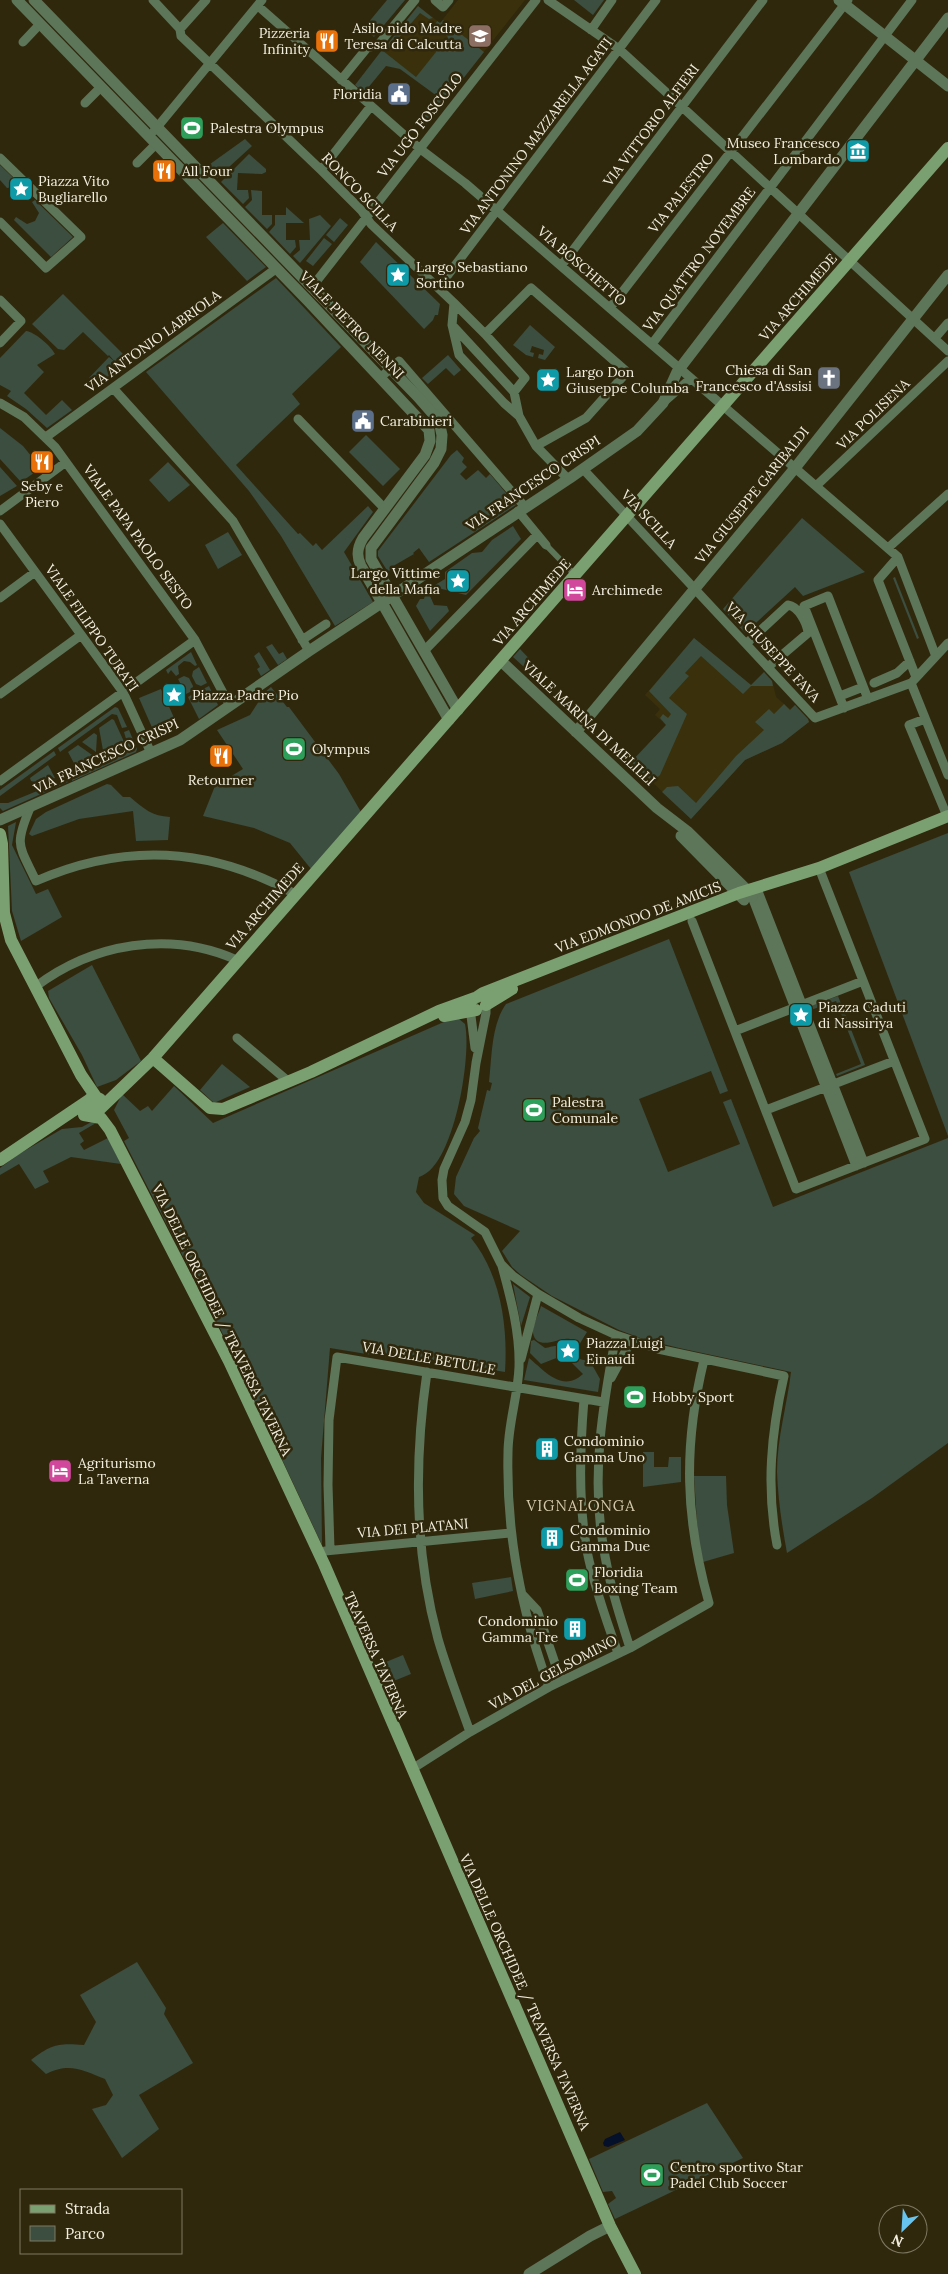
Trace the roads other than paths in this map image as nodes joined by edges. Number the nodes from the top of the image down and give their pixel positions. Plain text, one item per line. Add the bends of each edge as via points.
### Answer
1 (17, 0) edge
2 (34, 0) edge
3 (154, 0) edge
4 (206, 0) edge
5 (415, 0) edge
6 (435, 0) edge
7 (448, 0) edge
8 (548, 0) edge
9 (612, 0) edge
10 (656, 0) edge
11 (763, 0) edge
12 (912, 0) edge
13 (844, 1) edge
14 (535, 2) edge
15 (260, 3) edge
16 (948, 18) edge
17 (40, 24) junction
18 (180, 29) junction
19 (592, 31) junction
20 (885, 35) junction
21 (64, 39) junction
22 (22, 42) dead end
23 (619, 49) junction
24 (916, 59) junction
25 (210, 64) junction
26 (341, 80) junction
27 (101, 86) junction
28 (948, 86) edge
29 (85, 103) dead end
30 (371, 106) junction
31 (682, 107) junction
32 (154, 136) junction
33 (419, 148) junction
34 (948, 148) edge
35 (731, 152) junction
36 (0, 158) edge
37 (137, 163) dead end
38 (321, 170) junction
39 (202, 182) junction
40 (770, 188) junction
41 (497, 211) junction
42 (800, 213) junction
43 (366, 217) junction
44 (0, 223) edge
45 (850, 260) junction
46 (561, 266) junction
47 (277, 268) junction
48 (948, 275) edge
49 (309, 288) junction
50 (441, 292) junction
51 (0, 300) edge
52 (310, 303) junction
53 (454, 303) junction
54 (610, 308) junction
55 (914, 319) junction
56 (948, 323) edge
57 (452, 325) junction
58 (485, 334) junction
59 (934, 338) junction
60 (0, 343) edge
61 (652, 344) junction
62 (948, 351) edge
63 (948, 361) edge
64 (391, 368) junction
65 (680, 368) junction
66 (382, 377) junction
67 (691, 378) junction
68 (113, 388) junction
69 (514, 392) junction
70 (0, 403) edge
71 (664, 403) junction
72 (724, 406) junction
73 (519, 416) junction
74 (298, 419) dead end
75 (455, 424) junction
76 (435, 429) junction
77 (46, 437) junction
78 (536, 446) junction
79 (428, 448) junction
80 (441, 449) junction
81 (66, 462) junction
82 (795, 468) junction
83 (583, 469) junction
84 (568, 479) junction
85 (816, 486) junction
86 (948, 494) edge
87 (384, 508) junction
88 (522, 509) junction
89 (0, 510) edge
90 (627, 516) junction
91 (0, 524) edge
92 (537, 535) junction
93 (359, 545) junction
94 (546, 545) joint
95 (888, 548) junction
96 (367, 556) junction
97 (898, 557) junction
98 (35, 572) junction
99 (576, 575) junction
100 (695, 588) junction
101 (392, 596) junction
102 (0, 598) edge
103 (382, 603) junction
104 (326, 624) dead end
105 (82, 634) junction
106 (195, 640) junction
107 (302, 640) junction
108 (747, 643) junction
109 (948, 643) edge
110 (309, 651) junction
111 (424, 651) junction
112 (935, 654) junction
113 (501, 661) junction
114 (910, 661) junction
115 (768, 667) junction
116 (913, 680) junction
117 (874, 683) dead end
118 (863, 687) junction
119 (123, 692) junction
120 (0, 694) edge
121 (840, 696) junction
122 (868, 699) junction
123 (230, 706) junction
124 (844, 708) junction
125 (453, 715) junction
126 (925, 719) junction
127 (576, 732) junction
128 (151, 753) junction
129 (948, 775) edge
130 (0, 781) edge
131 (945, 801) edge
132 (30, 808) junction
133 (657, 808) junction
134 (948, 816) edge
135 (0, 820) edge
136 (0, 834) edge
137 (815, 869) junction
138 (718, 876) junction
139 (295, 894) junction
140 (748, 895) junction
141 (726, 899) junction
142 (692, 921) junction
143 (237, 960) junction
144 (863, 981) junction
145 (35, 987) junction
146 (478, 1005) junction
147 (799, 1006) junction
148 (408, 1027) junction
149 (735, 1031) junction
150 (237, 1038) dead end
151 (153, 1058) junction
152 (894, 1061) junction
153 (476, 1063) junction
154 (288, 1082) junction
155 (830, 1086) junction
156 (97, 1105) junction
157 (766, 1110) junction
158 (0, 1160) edge
159 (860, 1164) junction
160 (501, 1264) junction
161 (538, 1294) junction
162 (616, 1335) junction
163 (630, 1341) junction
164 (704, 1360) junction
165 (519, 1367) junction
166 (427, 1372) junction
167 (607, 1384) junction
168 (516, 1386) junction
169 (584, 1399) junction
170 (603, 1402) junction
171 (581, 1494) junction
172 (599, 1494) junction
173 (511, 1533) junction
174 (420, 1542) junction
175 (777, 1545) dead end
176 (323, 1551) junction
177 (609, 1576) junction
178 (593, 1578) junction
179 (520, 1592) junction
180 (630, 1648) junction
181 (618, 1653) junction
182 (561, 1681) junction
183 (549, 1687) junction
184 (470, 1732) junction
185 (412, 1769) junction
186 (610, 2226) junction
187 (528, 2274) edge
188 (635, 2274) edge

1 - 17 street, VIALE PIETRO NENNI
2 - 21 street, VIALE PIETRO NENNI
3 - 18 street, RONCO SCILLA
4 - 18 street
5 - 26 street via 378,45 367,48
6 - 7 street via 443,7
8 - 19 street
9 - 19 street
10 - 23 street, VIA ANTONINO MAZZARELLA AGATI
11 - 31 street, VIA VITTORIO ALFIERI
12 - 20 street, VIA QUATTRO NOVEMBRE
13 - 20 street
13 - 35 street, VIA PALESTRO
14 - 33 street, VIA UGO FOSCOLO
15 - 25 street
15 - 26 street, VIA BOSCHETTO
16 - 24 street, VIA FRANCESCO CRISPI
17 - 21 street, VIALE PIETRO NENNI
17 - 22 street
18 - 25 street, RONCO SCILLA via 181,36
19 - 23 street
20 - 24 street
20 - 40 street, VIA QUATTRO NOVEMBRE
21 - 27 street, VIALE PIETRO NENNI
21 - 32 street, VIALE PIETRO NENNI
23 - 31 street
23 - 41 street, VIA ANTONINO MAZZARELLA AGATI
24 - 28 street
24 - 42 street, VIA FRANCESCO CRISPI
25 - 32 street
25 - 38 street, RONCO SCILLA
26 - 30 street, VIA BOSCHETTO
27 - 29 street
27 - 32 street, VIALE PIETRO NENNI
30 - 33 street, VIA BOSCHETTO
30 - 38 street
31 - 35 street
31 - 46 street, VIA VITTORIO ALFIERI
32 - 37 street
32 - 39 street, VIALE PIETRO NENNI
32 - 39 street, VIALE PIETRO NENNI
33 - 41 street, VIA BOSCHETTO
33 - 43 street, VIA UGO FOSCOLO
34 - 45 main road, VIA ARCHIMEDE
35 - 40 street
35 - 54 street, VIA PALESTRO
36 - 44 street via 81,237 46,268
38 - 43 street, RONCO SCILLA
39 - 47 street, VIALE PIETRO NENNI
39 - 49 street, VIALE PIETRO NENNI
40 - 42 street
40 - 61 street, VIA QUATTRO NOVEMBRE
41 - 46 street, VIA BOSCHETTO
41 - 50 street, VIA ANTONINO MAZZARELLA AGATI
42 - 45 street
42 - 65 street, VIA FRANCESCO CRISPI
43 - 49 street, VIA UGO FOSCOLO
43 - 50 street, RONCO SCILLA
45 - 55 street
45 - 72 main road, VIA ARCHIMEDE
46 - 54 street, VIA BOSCHETTO
47 - 49 street, VIALE PIETRO NENNI
47 - 68 street, VIA ANTONIO LABRIOLA
48 - 55 street, VIA GIUSEPPE GARIBALDI
49 - 52 street, VIALE PIETRO NENNI
49 - 52 street, VIA UGO FOSCOLO
49 - 64 street, VIALE PIETRO NENNI
50 - 53 street, RONCO SCILLA
51 - 60 street via 21,321
52 - 66 street, VIALE PIETRO NENNI
53 - 57 street
53 - 58 street, RONCO SCILLA
54 - 61 street, VIA BOSCHETTO
55 - 59 street
55 - 82 street, VIA GIUSEPPE GARIBALDI
56 - 59 street
57 - 69 street
57 - 73 street via 459,355
58 - 69 street, RONCO SCILLA via 525,378
58 - 78 street via 531,288 627,372 586,418
59 - 62 street
61 - 65 street, VIA BOSCHETTO
63 - 85 street, VIA POLISENA
64 - 66 street
64 - 75 street via 399,361
64 - 76 street, VIALE PIETRO NENNI via 434,414
65 - 67 street, VIA BOSCHETTO
65 - 71 street, VIA FRANCESCO CRISPI
66 - 76 street, VIALE PIETRO NENNI
67 - 71 street
67 - 72 street, VIA BOSCHETTO
68 - 77 street, VIA ANTONIO LABRIOLA
68 - 107 street via 233,521
69 - 73 street
70 - 77 street, VIALE PAPA PAOLO SESTO via 24,417
71 - 83 street, VIA FRANCESCO CRISPI via 637,430
72 - 82 street, VIA BOSCHETTO
72 - 90 main road, VIA ARCHIMEDE
73 - 78 street
74 - 87 street
75 - 76 street
75 - 88 street
76 - 79 street
76 - 80 street via 442,435
77 - 81 street, VIALE PAPA PAOLO SESTO
78 - 84 street
79 - 80 street
79 - 87 street
80 - 96 street
81 - 89 street
81 - 106 street, VIALE PAPA PAOLO SESTO
82 - 85 street, VIA BOSCHETTO
82 - 100 street, VIA GIUSEPPE GARIBALDI
83 - 84 street, VIA FRANCESCO CRISPI
83 - 90 street, VIA SCILLA
84 - 88 street, VIA FRANCESCO CRISPI
85 - 95 street, VIA BOSCHETTO
86 - 95 street
87 - 93 street
88 - 92 street
88 - 101 street, VIA FRANCESCO CRISPI
90 - 99 main road, VIA ARCHIMEDE
90 - 100 street, VIA SCILLA
91 - 98 street, VIALE FILIPPO TURATI
92 - 94 street
92 - 111 street
93 - 96 street
93 - 96 street
94 - 99 street
95 - 97 street, VIA BOSCHETTO
96 - 101 street
96 - 103 street
97 - 112 street
97 - 114 street via 878,580
98 - 102 street
98 - 105 street, VIALE FILIPPO TURATI
99 - 113 main road, VIA ARCHIMEDE
100 - 108 street, VIA GIUSEPPE FAVA
100 - 127 street, VIA GIUSEPPE GARIBALDI
101 - 103 street, VIA FRANCESCO CRISPI
101 - 111 street
103 - 110 street, VIA FRANCESCO CRISPI
103 - 125 street
104 - 107 street
105 - 119 street, VIALE FILIPPO TURATI
105 - 120 street
106 - 119 street
106 - 123 street, VIALE PAPA PAOLO SESTO
107 - 110 street
108 - 115 street, VIA GIUSEPPE FAVA
108 - 115 street via 788,605 797,609 808,633
109 - 112 street
110 - 123 street, VIA FRANCESCO CRISPI
111 - 125 street
112 - 116 street
113 - 125 main road, VIA ARCHIMEDE
113 - 127 street, VIALE MARINA DI MELILLI
114 - 116 street
114 - 117 street via 897,673
115 - 124 street, VIA GIUSEPPE FAVA via 815,718
116 - 122 street, VIA GIUSEPPE FAVA
116 - 126 street
118 - 121 street
118 - 121 street via 828,596 804,606
118 - 122 street
119 - 128 street, VIALE FILIPPO TURATI
119 - 130 street
121 - 124 street
122 - 124 street, VIA GIUSEPPE FAVA
123 - 128 street, VIA FRANCESCO CRISPI via 180,740
125 - 139 main road, VIA ARCHIMEDE
126 - 129 street
126 - 131 street via 909,725
127 - 133 street, VIALE MARINA DI MELILLI
128 - 132 street, VIA FRANCESCO CRISPI
131 - 134 street
132 - 135 street, VIA FRANCESCO CRISPI
132 - 139 street via 19,836 20,848 36,881 87,862 158,854 194,857 229,865
133 - 138 street, VIALE MARINA DI MELILLI
133 - 140 street, VIALE MARINA DI MELILLI via 687,831
134 - 137 main road, VIA EDMONDO DE AMICIS
136 - 145 main road, VIA DELLE ORCHIDEE / TRAVERSA TAVERNA via 4,913 11,940
137 - 140 main road, VIA EDMONDO DE AMICIS via 788,883
137 - 144 street
138 - 140 street, VIALE MARINA DI MELILLI
138 - 141 street
139 - 143 main road, VIA ARCHIMEDE
140 - 141 main road, VIA EDMONDO DE AMICIS
140 - 142 main road, VIA EDMONDO DE AMICIS
140 - 147 street
141 - 146 main road, VIA EDMONDO DE AMICIS
142 - 146 main road, VIA EDMONDO DE AMICIS via 506,991
142 - 149 street
143 - 145 street via 196,947 142,944 88,956
143 - 151 main road, VIA ARCHIMEDE
144 - 147 street
144 - 152 street
145 - 156 main road, VIA DELLE ORCHIDEE / TRAVERSA TAVERNA
146 - 148 main road
146 - 148 main road via 452,1006
146 - 153 street
146 - 153 street via 472,1025
147 - 149 street
147 - 155 street
148 - 154 main road
149 - 157 street
150 - 154 street
151 - 154 main road via 214,1110
151 - 156 main road, VIA ARCHIMEDE
152 - 155 street
152 - 159 street via 925,1139
153 - 160 street via 471,1100 462,1130 444,1169 442,1192 448,1206 485,1232
155 - 157 street
155 - 159 street
156 - 158 main road, VIA ARCHIMEDE via 50,1127
156 - 176 main road, VIA DELLE ORCHIDEE / TRAVERSA TAVERNA
157 - 159 street via 796,1189
160 - 161 street
160 - 165 street via 515,1318
161 - 162 street
161 - 165 street
162 - 163 street
162 - 167 street
163 - 164 street
163 - 167 street
164 - 175 street via 784,1376 773,1426 770,1460 770,1494
164 - 180 street, VIA DEL GELSOMINO via 690,1429 689,1499 699,1569 709,1603
165 - 168 street
166 - 168 street, VIA DELLE BETULLE
166 - 174 street via 418,1456
166 - 176 street, VIA DELLE BETULLE via 337,1356 329,1420
167 - 170 street
168 - 169 street, VIA DELLE BETULLE
168 - 173 street via 508,1453
169 - 170 street, VIA DELLE BETULLE
169 - 171 street
170 - 172 street
171 - 172 street
171 - 178 street
172 - 177 street via 602,1543
173 - 174 street, VIA DEI PLATANI
173 - 179 street
174 - 176 street, VIA DEI PLATANI
174 - 184 street via 438,1638
176 - 185 main road, VIA DELLE ORCHIDEE / TRAVERSA TAVERNA
177 - 178 street
177 - 180 street
178 - 181 street
179 - 182 street via 537,1610
179 - 183 street
180 - 181 street, VIA DEL GELSOMINO
181 - 182 street, VIA DEL GELSOMINO
182 - 183 street, VIA DEL GELSOMINO
183 - 184 street, VIA DEL GELSOMINO
184 - 185 street, VIA DEL GELSOMINO
185 - 186 main road, VIA DELLE ORCHIDEE / TRAVERSA TAVERNA
186 - 187 street
186 - 188 main road, VIA DELLE ORCHIDEE / TRAVERSA TAVERNA

